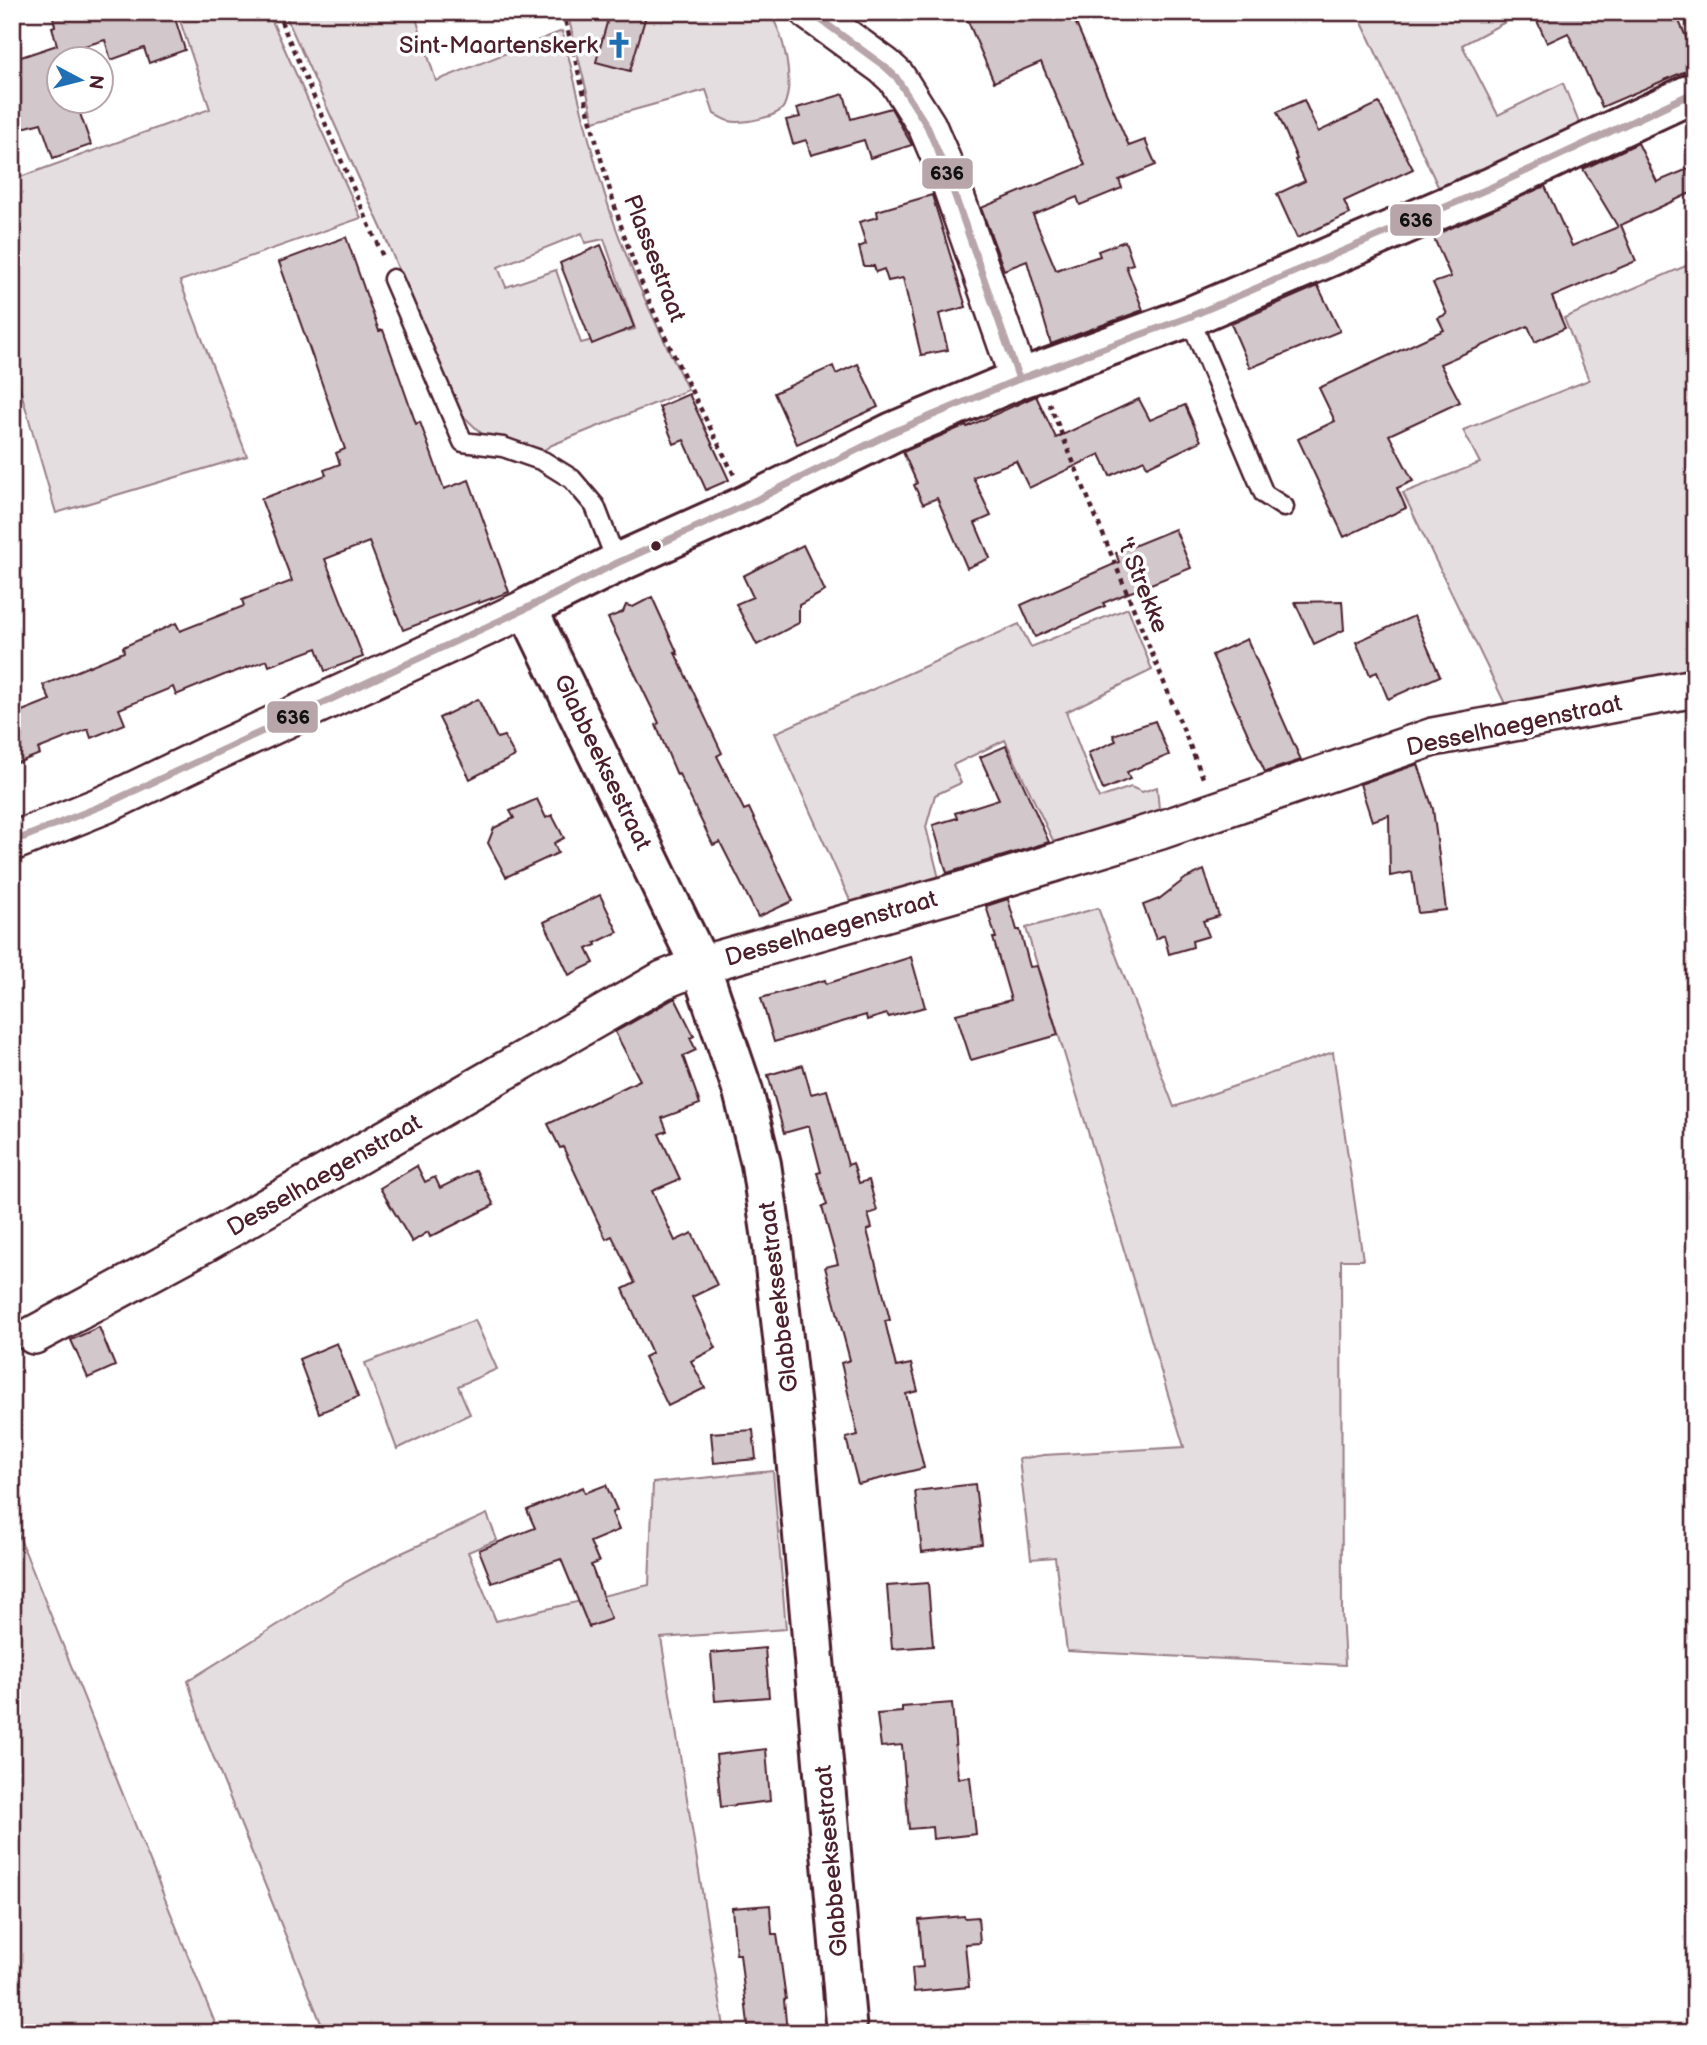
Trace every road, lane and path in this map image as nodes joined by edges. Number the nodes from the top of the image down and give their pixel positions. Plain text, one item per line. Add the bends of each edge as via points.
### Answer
1 (277, 12) edge
2 (563, 12) edge
3 (810, 12) edge
4 (1695, 92) edge
5 (393, 279) joint
6 (1189, 317) junction
7 (1028, 376) junction
8 (748, 504) junction
9 (1284, 507) dead end
10 (617, 563) junction
11 (527, 608) junction
12 (1695, 688) edge
13 (1216, 810) junction
14 (12, 842) edge
15 (700, 965) junction
16 (33, 1335) dead end
17 (847, 2033) edge

1 - 5 path
2 - 8 path, Plassestraat via 634,264
3 - 7 street via 896,77 927,126
4 - 6 street via 1492,187
5 - 10 lane via 463,442 503,447 544,461 572,479 595,506
6 - 7 street
6 - 9 lane via 1264,495
7 - 8 street via 893,432
7 - 13 path, 't Strekke
8 - 10 street
10 - 11 street
11 - 14 street via 106,804
11 - 15 street, Glabbeeksestraat
12 - 13 street, Desselhaegenstraat via 1433,737
13 - 15 street, Desselhaegenstraat via 968,889
15 - 16 street, Desselhaegenstraat via 663,980 202,1244
15 - 17 street, Glabbeeksestraat via 743,1091 761,1164 772,1239 795,1445

